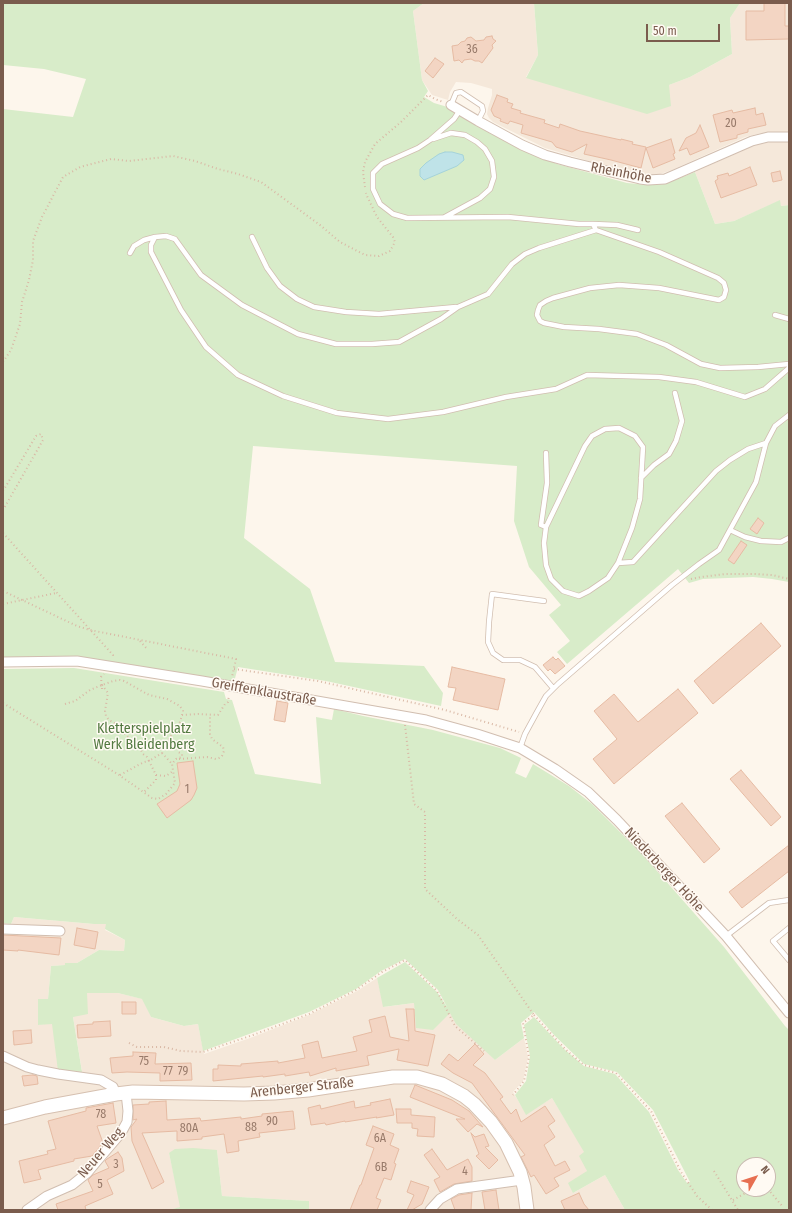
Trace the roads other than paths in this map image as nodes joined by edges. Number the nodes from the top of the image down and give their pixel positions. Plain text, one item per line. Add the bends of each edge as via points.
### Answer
1 (455, 107) junction
2 (478, 121) junction
3 (789, 137) edge
4 (430, 140) junction
5 (444, 218) junction
6 (593, 224) junction
7 (596, 230) junction
8 (638, 230) dead end
9 (155, 237) junction
10 (252, 237) dead end
11 (130, 253) dead end
12 (458, 307) junction
13 (775, 314) dead end
14 (789, 319) edge
15 (789, 364) edge
16 (789, 368) edge
17 (675, 393) dead end
18 (789, 415) edge
19 (766, 443) junction
20 (546, 453) dead end
21 (641, 478) junction
22 (546, 528) junction
23 (730, 530) junction
24 (789, 538) edge
25 (618, 563) junction
26 (544, 601) dead end
27 (3, 662) edge
28 (553, 688) junction
29 (520, 748) junction
30 (789, 900) edge
31 (789, 928) edge
32 (3, 929) edge
33 (60, 931) dead end
34 (726, 936) junction
35 (789, 960) edge
36 (789, 1013) edge
37 (3, 1056) edge
38 (121, 1093) junction
39 (3, 1118) edge
40 (522, 1180) junction
41 (27, 1210) edge
42 (430, 1210) edge
43 (526, 1210) edge

1 - 2 street, Rheinhöhe
1 - 2 lane via 456,93 461,92 482,106 483,112
1 - 4 lane via 454,119
2 - 3 street, Rheinhöhe via 545,155 648,180 664,179 757,140
4 - 5 lane via 451,133 465,135 486,149 492,161 494,177 490,189 480,198
4 - 5 lane via 382,164 373,173 373,189 380,204 393,214 407,218
5 - 6 lane via 508,217
6 - 7 lane
6 - 8 lane via 616,225
7 - 12 lane via 525,254 512,264 488,294
7 - 15 lane via 659,252 718,278 724,283 724,297 719,300 659,288 619,285 590,288 553,298 540,305 537,315 544,324 638,334 666,345 701,364 720,368
9 - 11 lane via 134,246
9 - 12 lane via 166,236 175,239 201,275 242,305 298,334 336,344 399,342
9 - 16 lane via 151,252 181,310 206,347 238,376 283,396 337,413 388,419 443,412 506,397 556,389 587,375 660,377 696,382 745,396 765,389
10 - 12 lane via 267,268 280,286 297,299 314,307 379,314
13 - 14 lane
17 - 21 lane via 682,421 676,441 668,454
18 - 19 lane via 775,426
19 - 23 lane via 756,482
19 - 25 lane via 748,449 721,467 633,562
20 - 22 lane via 547,483 541,525
21 - 22 lane via 643,447 635,436 619,428 605,429 592,436 585,446
21 - 25 lane via 640,499
22 - 25 lane via 546,565 551,579 563,591 579,596 608,578
23 - 24 lane via 761,541 780,542
23 - 28 lane via 719,550 672,585
26 - 28 lane via 492,594 488,642 493,653 503,660 520,660 535,667
27 - 29 street, Greiffenklaustraße via 77,661 202,681 426,720
28 - 29 lane via 525,734
29 - 34 street, Niederberger Höhe via 588,792
30 - 34 lane via 769,903
31 - 35 lane via 773,941
32 - 33 street
34 - 36 street, Niederberger Höhe
37 - 38 street via 38,1070 101,1080
38 - 39 main road, Arenberger Straße
38 - 40 main road, Arenberger Straße via 252,1094 292,1092 393,1077 423,1078 453,1089 482,1112 506,1143
38 - 41 street, Neuer Weg via 128,1111 127,1122 121,1133 87,1173 72,1185 47,1196
40 - 42 street via 457,1190 440,1199
40 - 43 main road, Arenberger Straße

